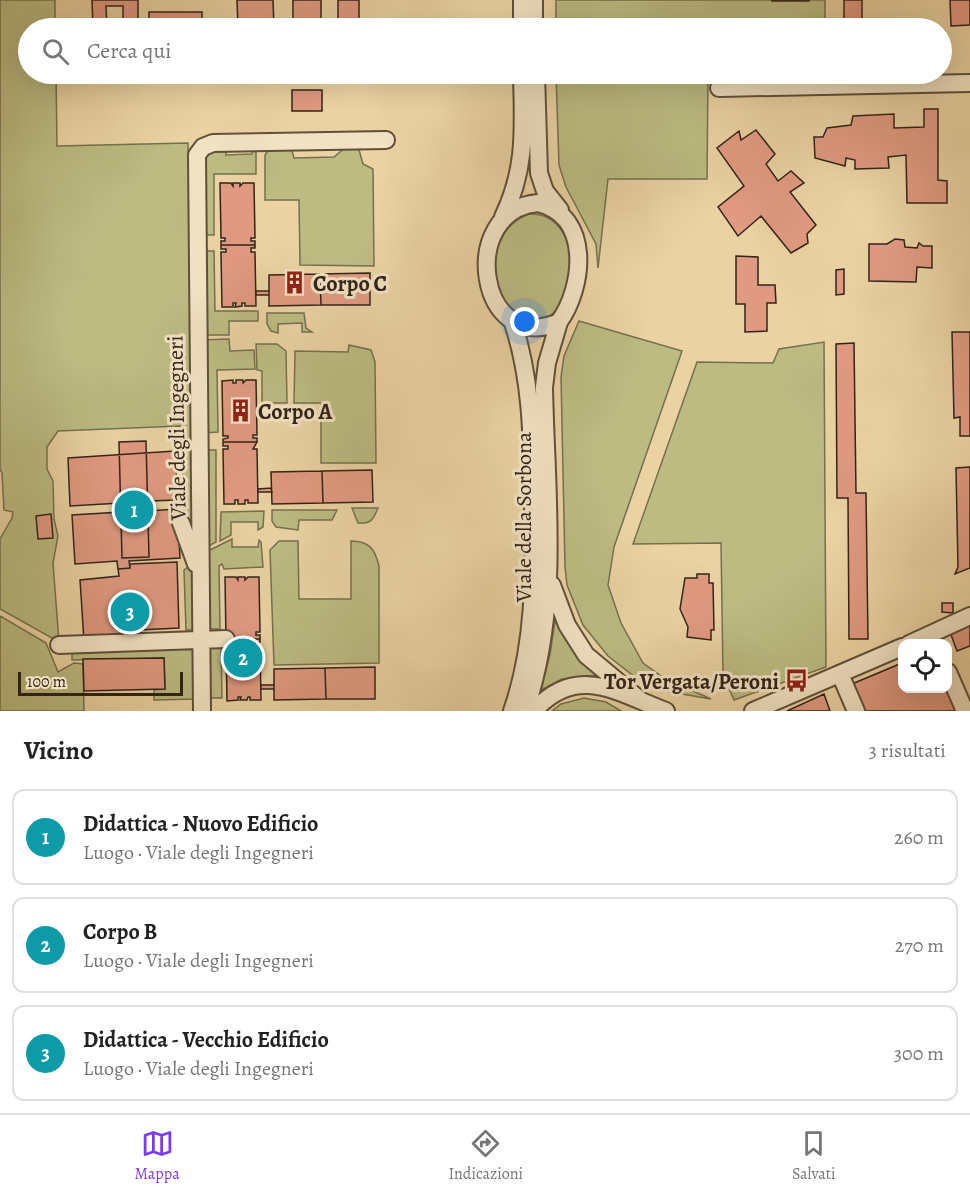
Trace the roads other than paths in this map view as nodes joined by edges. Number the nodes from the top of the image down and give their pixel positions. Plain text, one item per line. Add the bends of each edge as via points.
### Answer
1 (522, 0) edge
2 (534, 0) edge
3 (522, 18) edge
4 (534, 18) edge
5 (952, 83) edge
6 (970, 83) edge
7 (522, 84) edge
8 (536, 84) edge
9 (920, 84) edge
10 (719, 88) dead end
11 (386, 140) dead end
12 (503, 217) junction
13 (567, 221) junction
14 (559, 322) junction
15 (513, 323) junction
16 (181, 523) dead end
17 (192, 558) junction
18 (549, 572) junction
19 (970, 616) edge
20 (226, 639) dead end
21 (920, 639) edge
22 (201, 640) junction
23 (59, 645) dead end
24 (898, 648) edge
25 (840, 674) junction
26 (952, 682) edge
27 (640, 700) junction
28 (760, 710) edge
29 (202, 711) edge
30 (512, 711) edge
31 (525, 711) edge
32 (534, 711) edge
33 (666, 711) edge
34 (856, 711) edge
35 (964, 711) edge

1 - 3 street
2 - 4 street
5 - 6 street
7 - 12 street via 522,165
8 - 13 street via 539,173 545,190
9 - 10 street
11 - 17 street, Viale degli Ingegneri via 225,142 203,147 196,164
12 - 13 street via 522,206 538,203
12 - 15 street via 489,246 488,279 495,302
13 - 14 street via 576,241 578,269 573,296
14 - 15 street via 541,328
14 - 18 street, Viale della Sorbona via 545,379
15 - 30 street, Viale della Sorbona via 531,404 534,575 528,650
16 - 17 street
17 - 22 street via 201,576
18 - 27 street via 567,625 582,649 600,669
18 - 31 street, Viale della Sorbona via 544,634
19 - 21 street
20 - 22 street
22 - 23 street
22 - 29 street
24 - 25 street
25 - 28 street
25 - 34 street
26 - 35 street
27 - 32 street via 610,688 585,684 561,690
27 - 33 street

